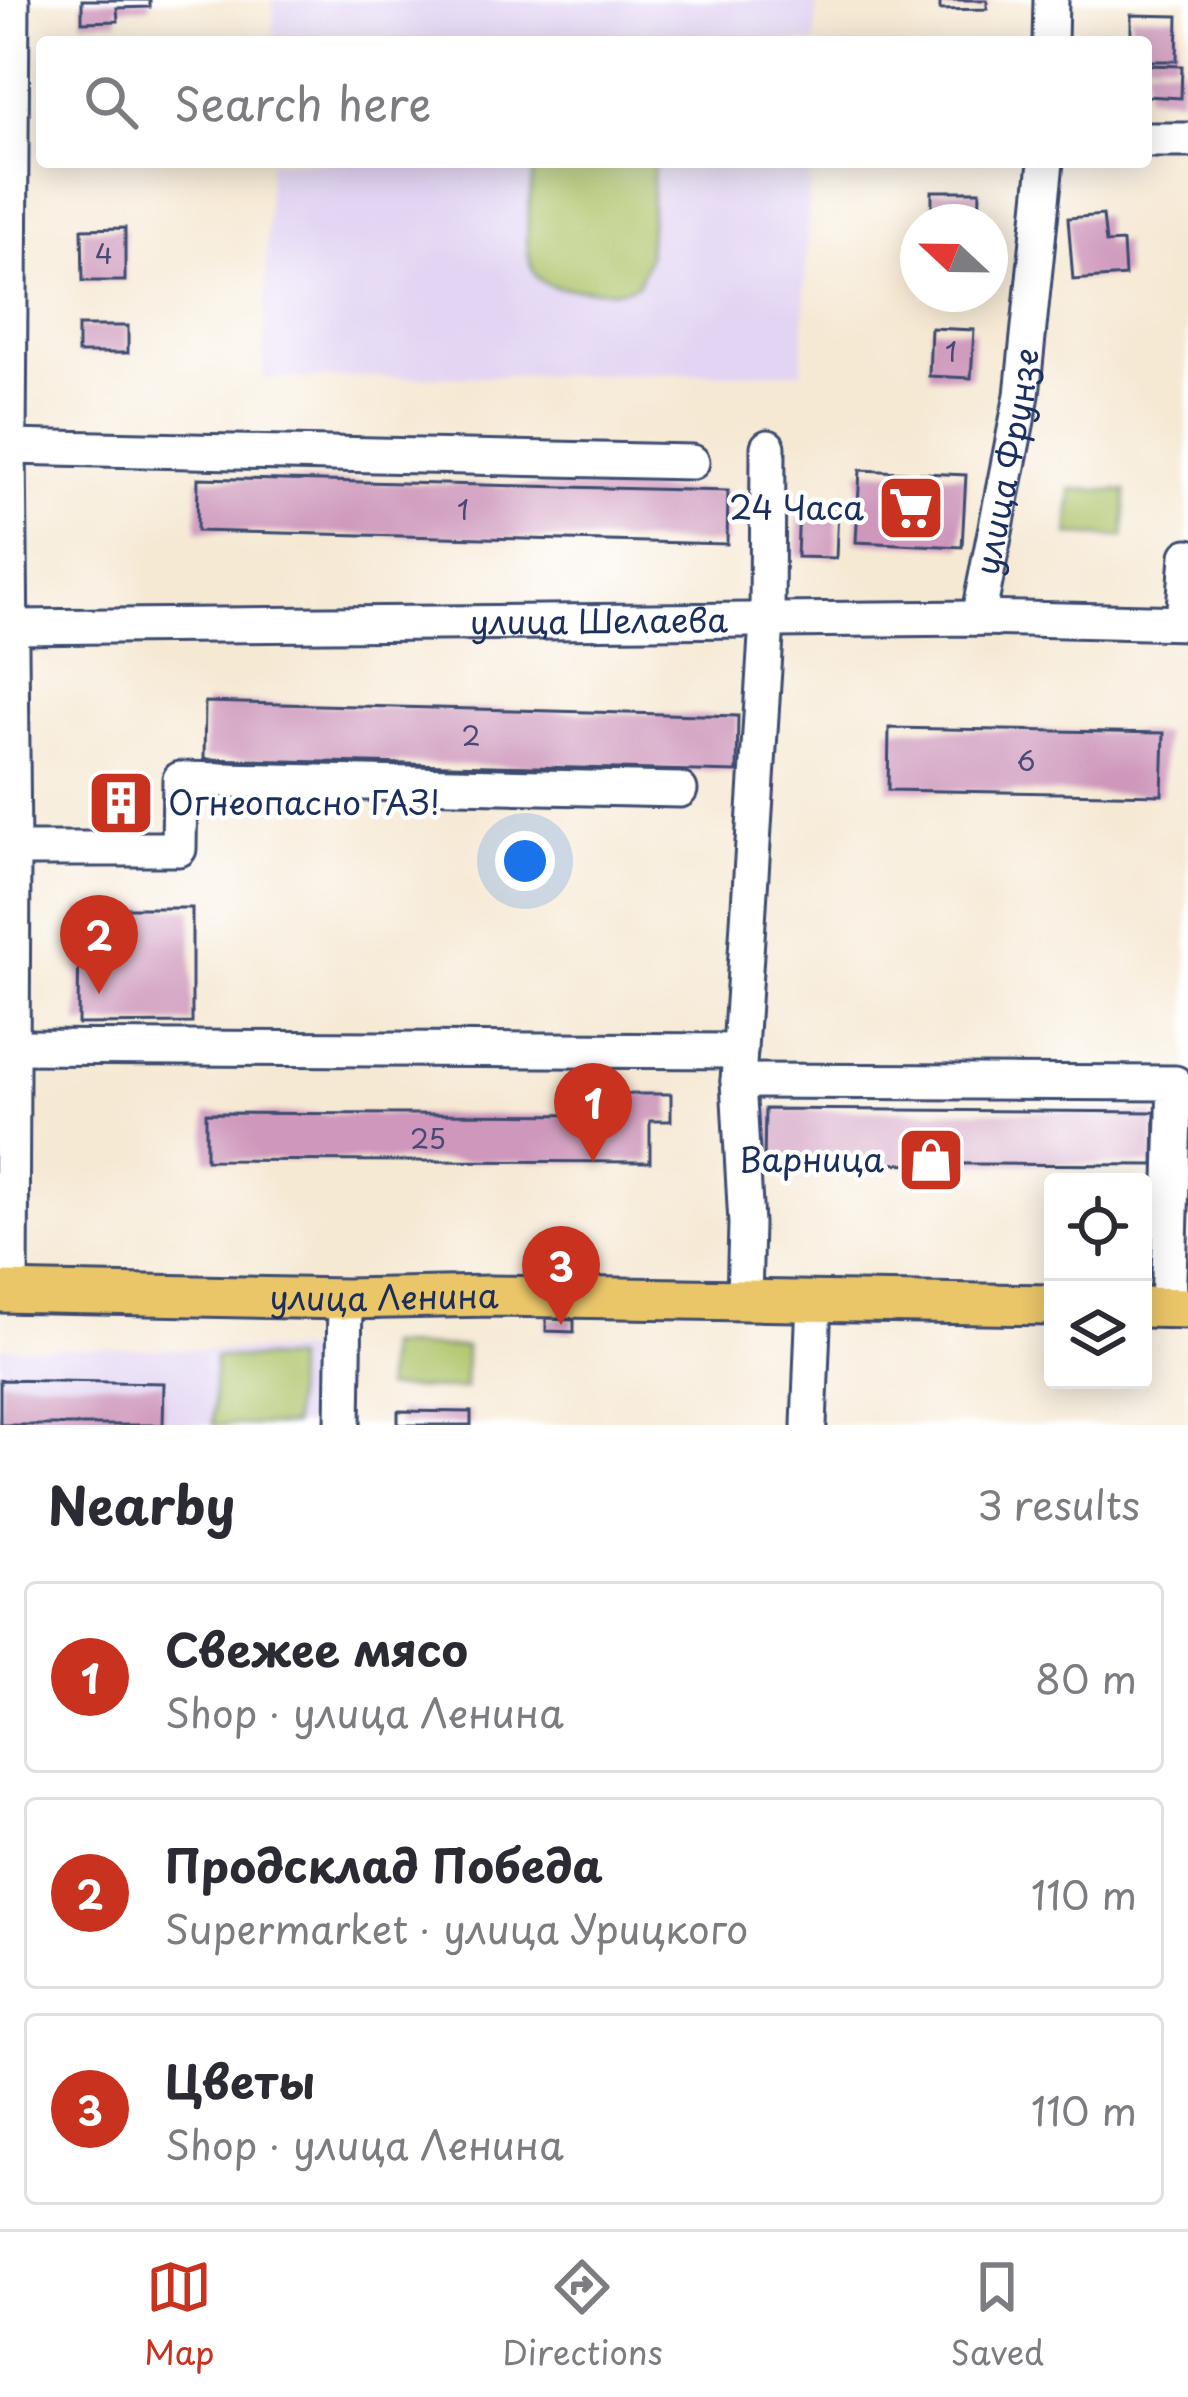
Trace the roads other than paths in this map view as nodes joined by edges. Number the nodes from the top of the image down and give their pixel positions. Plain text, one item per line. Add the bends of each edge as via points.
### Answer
1 (12, 0) edge
2 (1051, 0) edge
3 (1050, 36) edge
4 (1152, 140) edge
5 (1188, 140) edge
6 (1045, 168) edge
7 (9, 447) junction
8 (768, 447) dead end
9 (692, 461) dead end
10 (5, 540) edge
11 (1188, 556) edge
12 (978, 618) junction
13 (767, 621) junction
14 (1186, 622) edge
15 (11, 627) junction
16 (680, 790) dead end
17 (13, 849) junction
18 (7, 953) edge
19 (13, 1047) junction
20 (739, 1066) junction
21 (6, 1292) edge
22 (744, 1299) junction
23 (345, 1300) junction
24 (814, 1300) junction
25 (1044, 1305) edge
26 (1166, 1308) edge
27 (344, 1425) edge
28 (809, 1425) edge

1 - 7 street
2 - 3 street
4 - 5 street
6 - 12 street, улица Фрунзе via 1022,394
7 - 9 street
7 - 10 street
8 - 13 street
10 - 15 street
11 - 14 street
12 - 13 street, улица Шелаева
12 - 14 street, улица Шелаева
13 - 15 street, улица Шелаева
13 - 20 street
15 - 17 street
16 - 17 street via 180,779 179,849
17 - 18 street
18 - 19 street
19 - 20 street
19 - 21 street
20 - 22 street
20 - 26 street via 1174,1083
21 - 23 main road, улица Ленина
22 - 23 main road, улица Ленина
22 - 24 main road, улица Ленина
23 - 27 street
24 - 25 main road, улица Ленина
24 - 28 street

